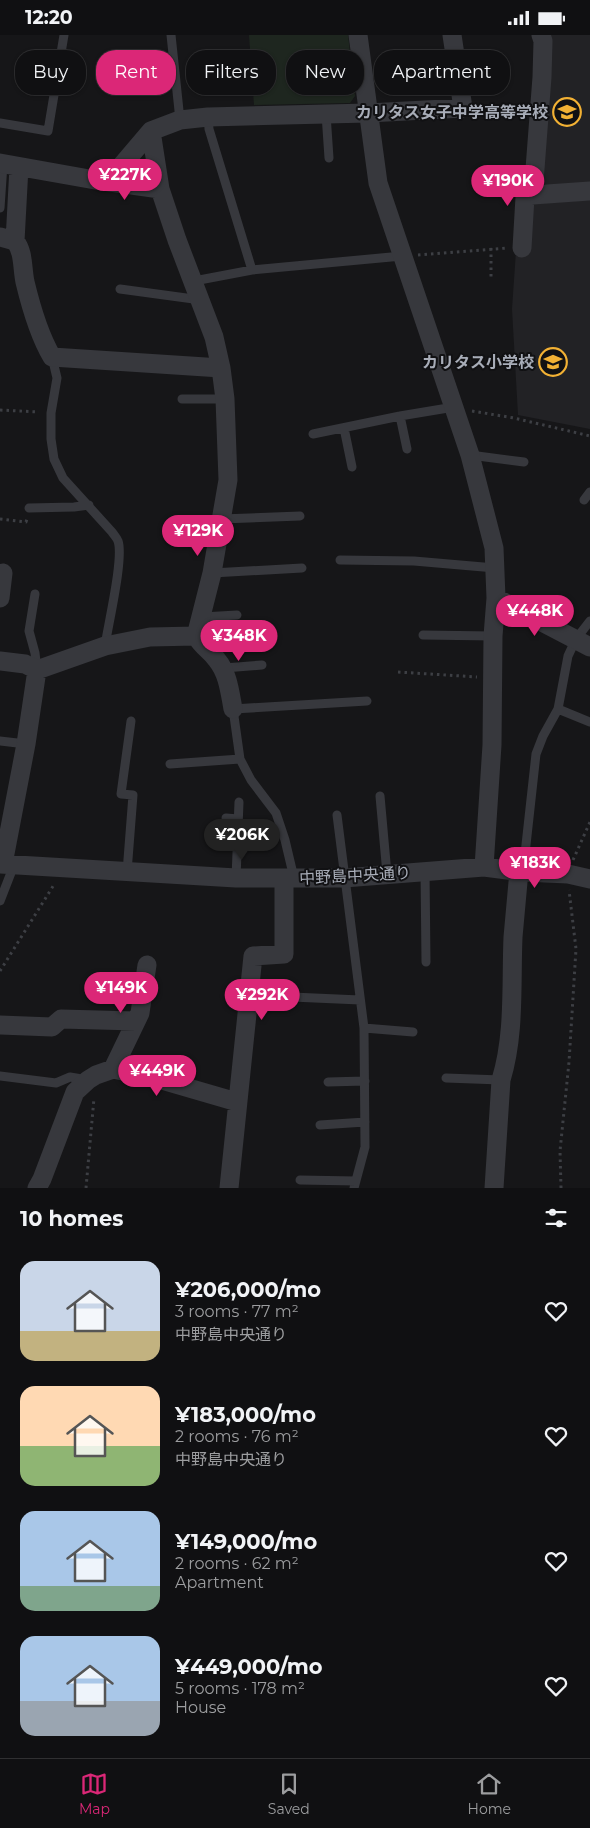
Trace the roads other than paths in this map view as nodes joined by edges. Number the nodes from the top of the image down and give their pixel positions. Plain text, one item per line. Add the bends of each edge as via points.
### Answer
1 (64, 35) edge
2 (171, 35) edge
3 (358, 35) edge
4 (452, 35) edge
5 (541, 35) edge
6 (368, 113) junction
7 (326, 114) junction
8 (208, 117) junction
9 (180, 119) junction
10 (0, 123) edge
11 (151, 131) junction
12 (329, 158) dead end
13 (7, 165) edge
14 (95, 180) junction
15 (160, 189) junction
16 (590, 191) edge
17 (534, 195) junction
18 (0, 208) edge
19 (7, 239) edge
20 (522, 248) road end
21 (402, 256) junction
22 (252, 270) junction
23 (194, 281) junction
24 (120, 289) dead end
25 (201, 300) junction
26 (52, 357) junction
27 (222, 368) junction
28 (182, 399) dead end
29 (224, 399) junction
30 (454, 407) junction
31 (400, 416) junction
32 (344, 428) junction
33 (313, 433) dead end
34 (407, 449) dead end
35 (470, 455) junction
36 (524, 462) dead end
37 (352, 467) dead end
38 (590, 492) edge
39 (584, 501) dead end
40 (88, 505) junction
41 (29, 508) road end
42 (300, 516) dead end
43 (221, 519) junction
44 (340, 560) dead end
45 (302, 568) dead end
46 (495, 568) junction
47 (212, 573) junction
48 (35, 594) dead end
49 (496, 598) junction
50 (237, 615) dead end
51 (202, 617) junction
52 (590, 621) edge
53 (423, 635) dead end
54 (196, 636) junction
55 (493, 636) junction
56 (583, 643) edge
57 (105, 646) junction
58 (0, 661) edge
59 (262, 665) dead end
60 (224, 668) junction
61 (37, 670) junction
62 (367, 701) dead end
63 (233, 709) junction
64 (558, 709) junction
65 (131, 721) dead end
66 (590, 722) edge
67 (0, 741) edge
68 (26, 744) junction
69 (240, 759) junction
70 (170, 765) dead end
71 (380, 796) dead end
72 (239, 802) dead end
73 (337, 815) dead end
74 (226, 818) dead end
75 (238, 819) junction
76 (6, 864) edge
77 (484, 867) junction
78 (425, 871) junction
79 (127, 872) junction
80 (521, 872) junction
81 (387, 874) junction
82 (236, 878) junction
83 (289, 878) junction
84 (344, 878) junction
85 (590, 879) edge
86 (0, 901) edge
87 (426, 962) dead end
88 (147, 965) dead end
89 (292, 997) dead end
90 (360, 1000) junction
91 (136, 1021) junction
92 (0, 1025) edge
93 (364, 1028) junction
94 (413, 1032) dead end
95 (99, 1075) junction
96 (0, 1076) edge
97 (446, 1078) dead end
98 (501, 1080) junction
99 (365, 1081) junction
100 (328, 1082) dead end
101 (237, 1102) junction
102 (365, 1122) junction
103 (320, 1125) dead end
104 (300, 1180) dead end
105 (42, 1185) edge
106 (355, 1185) edge
107 (229, 1188) edge
108 (494, 1188) edge

1 - 10 lane via 48,131
2 - 9 lane
3 - 6 street
4 - 6 street via 463,108
5 - 17 street via 542,77
6 - 7 street
6 - 21 street via 378,183
7 - 8 street
7 - 12 lane
8 - 9 street
8 - 22 lane
9 - 11 street
11 - 14 street via 117,171
11 - 15 street
13 - 14 street
13 - 18 lane
13 - 19 street
14 - 15 street
15 - 23 street
16 - 17 street
17 - 20 street via 525,197
19 - 26 street via 20,247 25,281
21 - 22 lane
21 - 30 street
22 - 23 lane
23 - 25 street
24 - 25 lane
25 - 27 street
26 - 27 street
26 - 40 lane via 57,378 51,413 54,459 63,478
27 - 29 street
28 - 29 lane
29 - 43 street via 228,480
30 - 31 lane
30 - 35 street
31 - 32 lane
31 - 34 lane
32 - 33 lane
32 - 37 lane
35 - 36 lane
35 - 46 street via 494,548
38 - 39 lane
40 - 41 lane
40 - 57 lane via 118,541 117,576
42 - 43 lane
43 - 47 street
44 - 46 lane via 414,561
45 - 47 lane
46 - 49 street
47 - 51 street
48 - 61 lane via 29,631
49 - 55 street
49 - 56 street
50 - 51 lane
51 - 54 street
52 - 56 lane
53 - 55 lane
54 - 57 street via 150,637
54 - 60 street
55 - 77 street via 492,745
56 - 64 lane via 568,656
57 - 61 street
58 - 61 street via 25,664
59 - 60 lane
60 - 63 street
61 - 68 street
62 - 63 lane
63 - 69 lane
64 - 66 lane
64 - 80 lane via 536,754
65 - 79 lane via 121,794 133,795
67 - 68 lane
68 - 76 street
69 - 70 lane
69 - 83 lane via 276,813 285,840
71 - 81 lane
72 - 75 lane
73 - 84 lane
74 - 75 lane
75 - 82 lane
76 - 79 street, 中野島中央通り
76 - 86 lane
77 - 78 street, 中野島中央通り
77 - 80 street, 中野島中央通り
78 - 81 street, 中野島中央通り
78 - 87 lane
79 - 82 street, 中野島中央通り
80 - 85 street, 中野島中央通り via 568,874
80 - 98 street via 514,937 512,1008 506,1064
81 - 84 street, 中野島中央通り
82 - 83 street, 中野島中央通り
83 - 84 street, 中野島中央通り
83 - 101 street via 284,954 252,956
84 - 90 lane
88 - 91 street
89 - 90 lane
90 - 93 lane
91 - 92 street via 62,1019 52,1027
91 - 95 street
93 - 94 lane
93 - 99 lane
95 - 96 lane via 70,1077 56,1083
95 - 101 street via 150,1077
95 - 105 street via 75,1092
97 - 98 lane
98 - 108 street
99 - 100 lane
99 - 102 lane
101 - 107 street
102 - 103 lane
102 - 106 lane via 365,1147
104 - 106 lane

